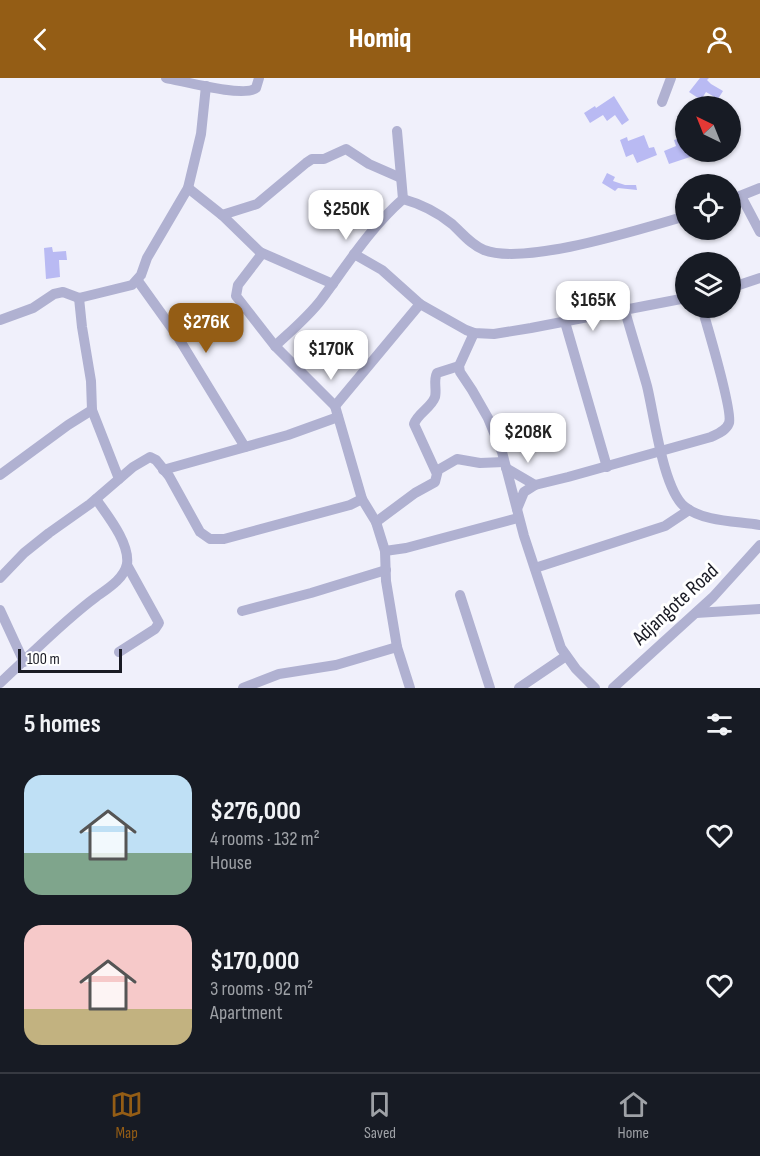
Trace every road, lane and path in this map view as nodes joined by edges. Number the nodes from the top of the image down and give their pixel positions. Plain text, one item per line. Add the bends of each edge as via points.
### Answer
1 (166, 78) edge
2 (259, 78) edge
3 (671, 78) edge
4 (206, 86) junction
5 (662, 102) dead end
6 (397, 130) dead end
7 (401, 178) junction
8 (188, 188) junction
9 (760, 188) edge
10 (741, 196) joint
11 (403, 199) junction
12 (222, 215) junction
13 (675, 219) edge
14 (760, 232) edge
15 (363, 243) junction
16 (260, 252) junction
17 (354, 254) junction
18 (368, 261) junction
19 (760, 278) edge
20 (138, 281) junction
21 (333, 284) junction
22 (741, 284) edge
23 (79, 298) junction
24 (675, 300) edge
25 (420, 304) junction
26 (625, 311) junction
27 (705, 318) edge
28 (0, 320) edge
29 (565, 322) junction
30 (474, 333) junction
31 (275, 346) junction
32 (459, 366) junction
33 (92, 410) junction
34 (337, 411) junction
35 (245, 447) junction
36 (660, 452) junction
37 (505, 465) junction
38 (607, 467) junction
39 (163, 470) junction
40 (436, 472) junction
41 (0, 475) edge
42 (118, 479) junction
43 (535, 484) junction
44 (96, 499) junction
45 (362, 499) junction
46 (689, 510) junction
47 (517, 514) junction
48 (376, 522) junction
49 (760, 525) edge
50 (760, 545) edge
51 (385, 551) junction
52 (127, 565) junction
53 (535, 568) junction
54 (386, 570) junction
55 (0, 577) edge
56 (460, 595) dead end
57 (760, 609) edge
58 (0, 610) edge
59 (242, 611) dead end
60 (696, 613) junction
61 (397, 647) junction
62 (119, 652) dead end
63 (566, 656) junction
64 (24, 662) junction
65 (0, 683) edge
66 (243, 688) edge
67 (410, 688) edge
68 (489, 688) edge
69 (519, 688) edge
70 (595, 688) edge
71 (613, 688) edge

1 - 4 street
2 - 4 street via 256,88 249,92
3 - 5 street
4 - 8 street via 201,134
6 - 7 street
7 - 11 street
7 - 12 street via 369,164 350,150 341,150 324,159 312,159 257,204
8 - 12 street
8 - 20 street
9 - 10 street
10 - 14 street
11 - 13 street via 439,214 481,249 495,254 523,254 588,243
11 - 15 street
12 - 16 street
15 - 17 street
15 - 18 street
16 - 21 street
16 - 31 street via 238,285 236,296
17 - 18 street
17 - 21 street
18 - 25 street
19 - 22 street
20 - 23 street
20 - 35 street via 176,334
21 - 31 street via 301,323
23 - 28 street via 63,292 54,294 33,309
23 - 33 street
24 - 26 street
25 - 30 street
25 - 34 street
26 - 29 street
26 - 36 street via 647,386
27 - 36 street via 730,421 711,437
29 - 30 street via 494,334
29 - 38 street
30 - 32 street
31 - 34 street
32 - 37 street via 488,418
32 - 40 street via 437,373 435,396 414,424
33 - 41 street
33 - 42 street
34 - 35 street via 288,435
34 - 45 street
35 - 39 street
36 - 38 street
36 - 46 street via 674,492
37 - 40 street via 463,458
37 - 43 street
37 - 47 street
38 - 43 street
39 - 42 street via 150,457
39 - 45 street via 200,532 210,539 224,539
40 - 48 street via 435,482
42 - 44 street
43 - 47 street via 524,492
44 - 52 street via 122,540
44 - 55 street via 24,553
45 - 48 street
46 - 49 street
46 - 53 street via 664,526
47 - 51 street
47 - 53 street
48 - 51 street
50 - 60 street, Adjangote Road
51 - 54 street
52 - 62 street via 159,622 155,629
52 - 64 street via 111,586 59,627
53 - 63 street
54 - 59 street
54 - 61 street
56 - 68 street
57 - 60 street
58 - 64 street
60 - 71 street, Adjangote Road
61 - 66 street via 336,665 279,674
61 - 67 street
63 - 69 street
63 - 70 street
64 - 65 street

